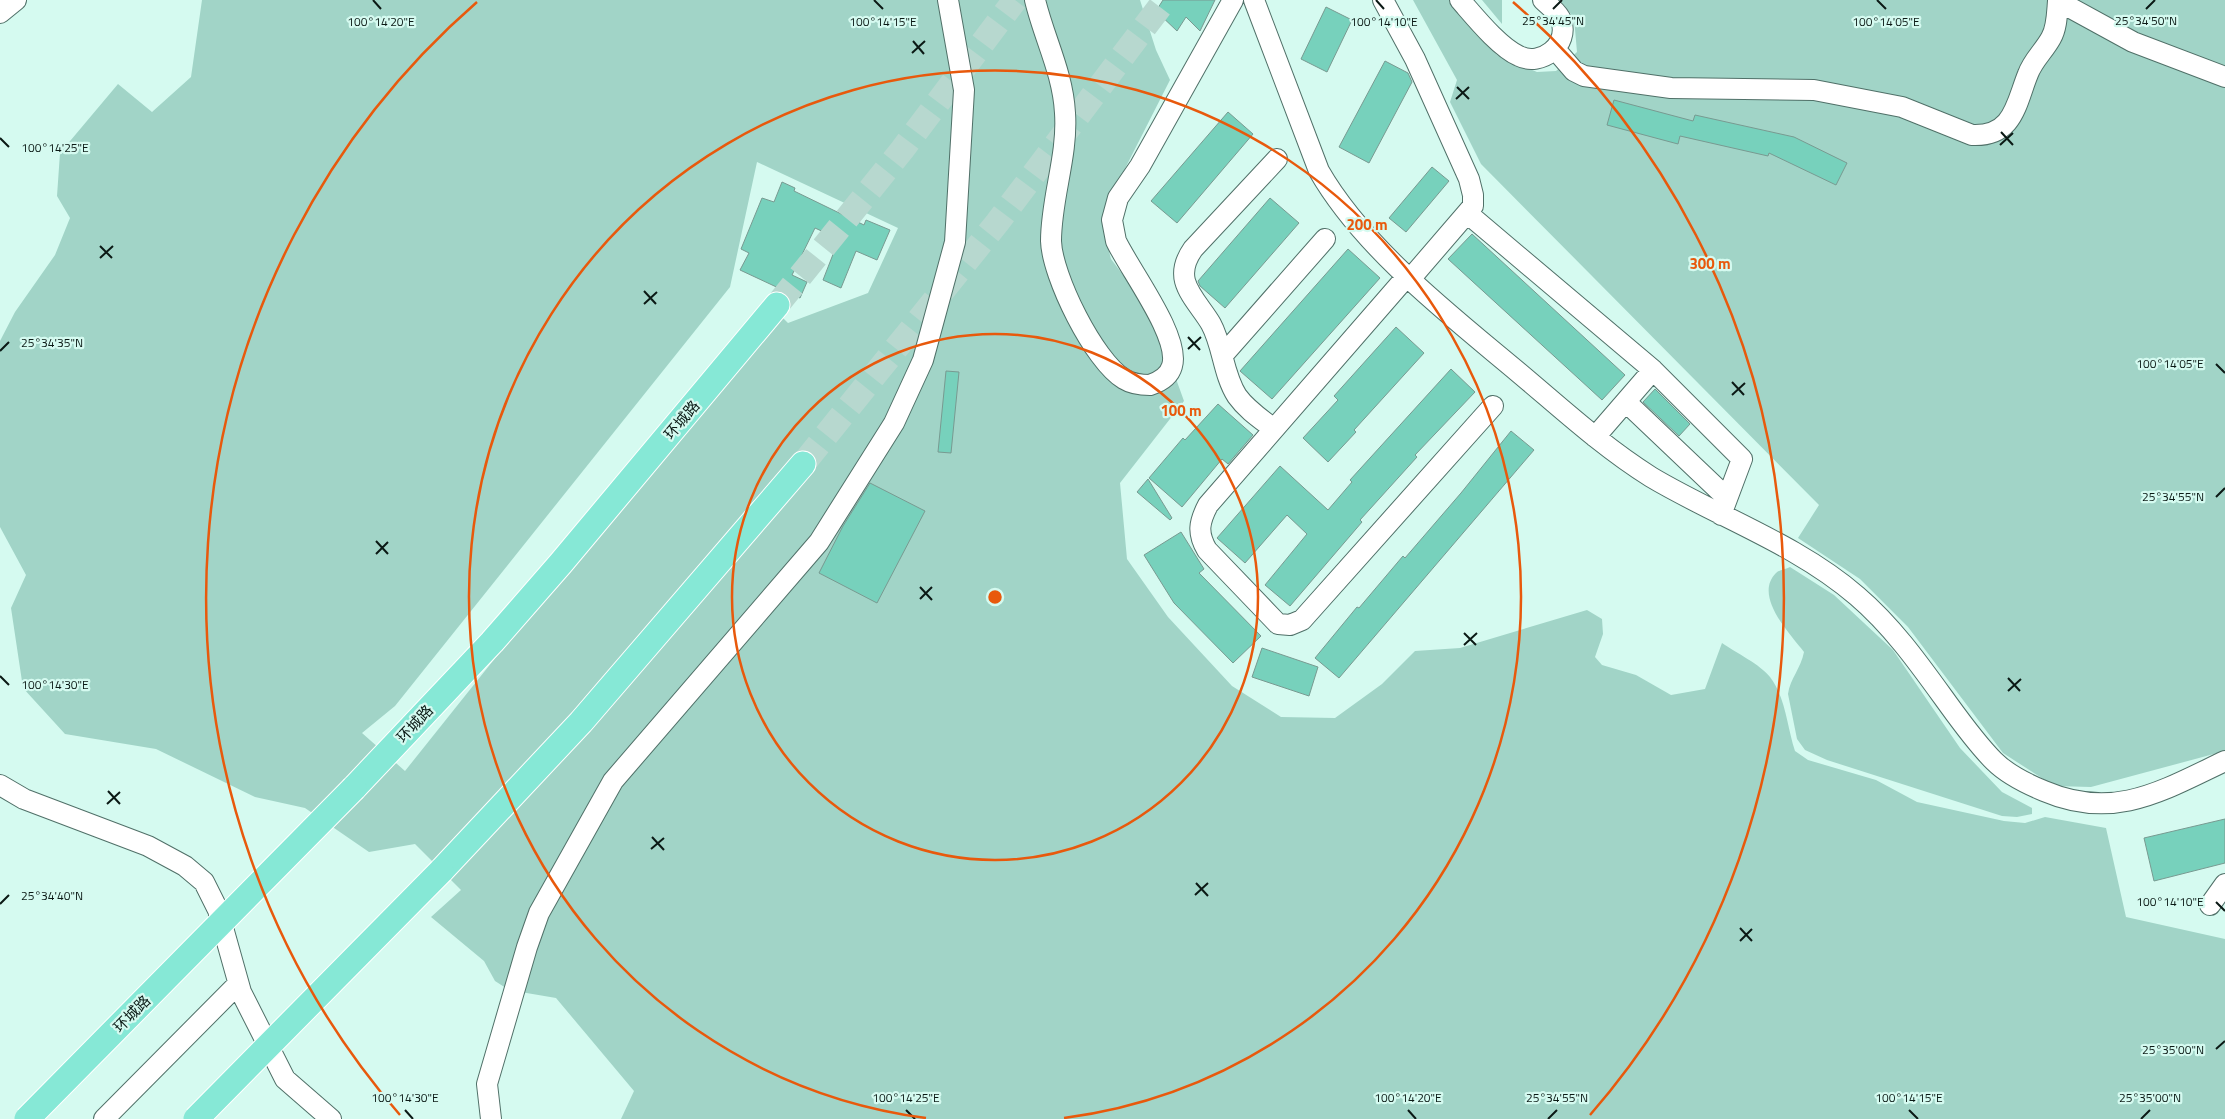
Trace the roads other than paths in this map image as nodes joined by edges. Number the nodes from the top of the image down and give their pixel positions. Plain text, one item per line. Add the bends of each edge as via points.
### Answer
1 (16, 0) edge
2 (948, 0) edge
3 (1035, 0) edge
4 (1233, 0) edge
5 (1254, 0) edge
6 (1383, 0) edge
7 (1460, 0) edge
8 (1543, 0) edge
9 (0, 13) edge
10 (1554, 49) junction
11 (2225, 77) edge
12 (1277, 159) dead end
13 (1467, 213) junction
14 (1325, 239) dead end
15 (1410, 277) junction
16 (777, 305) tunnel mouth
17 (1223, 355) junction
18 (1653, 370) junction
19 (1626, 402) junction
20 (1493, 406) dead end
21 (1274, 429) junction
22 (1594, 437) junction
23 (803, 464) tunnel mouth
24 (1724, 506) junction
25 (2225, 761) edge
26 (0, 784) edge
27 (2225, 884) edge
28 (2210, 905) dead end
29 (238, 984) junction
30 (27, 1119) edge
31 (104, 1119) edge
32 (196, 1119) edge
33 (331, 1119) edge
34 (491, 1119) edge

1 - 9 street
2 - 34 street via 964,90 955,242 923,360 894,423 819,542 613,781 540,913 527,947 487,1084
3 - 4 street via 1055,59 1065,114 1051,241 1058,273 1080,322 1107,363 1123,379 1150,386 1170,372 1173,359 1171,344 1116,241 1112,229 1114,208
5 - 15 street via 1311,154 1332,194 1357,227
6 - 13 street via 1415,59 1468,179 1473,206
7 - 10 street via 1518,56 1538,59
8 - 10 street via 1563,25 1561,40
10 - 11 street via 1574,71 1584,76 1671,88 1814,90 1902,107 1972,135 1983,136 2003,126 2015,111 2028,73 2052,37 2058,1 2133,42
12 - 17 street via 1193,248 1185,265 1186,282 1211,324
13 - 15 street
13 - 18 street
14 - 17 street
15 - 21 street
15 - 22 street
16 - 30 main road, 环城路, bridge via 492,642 354,788
17 - 21 street via 1237,396
18 - 19 street
18 - 24 street via 1742,459
19 - 22 street
19 - 24 street
20 - 21 street via 1313,610 1302,620 1285,626 1270,617 1207,550 1199,530 1208,505
22 - 24 street via 1648,475
23 - 32 main road, bridge via 581,722 441,871
24 - 25 street via 1857,596 1890,627 1995,763 2028,784 2093,805 2115,803 2154,794
26 - 29 street via 24,799 148,846 185,866 204,882 218,910
27 - 28 street
29 - 31 street
29 - 33 street via 284,1079

